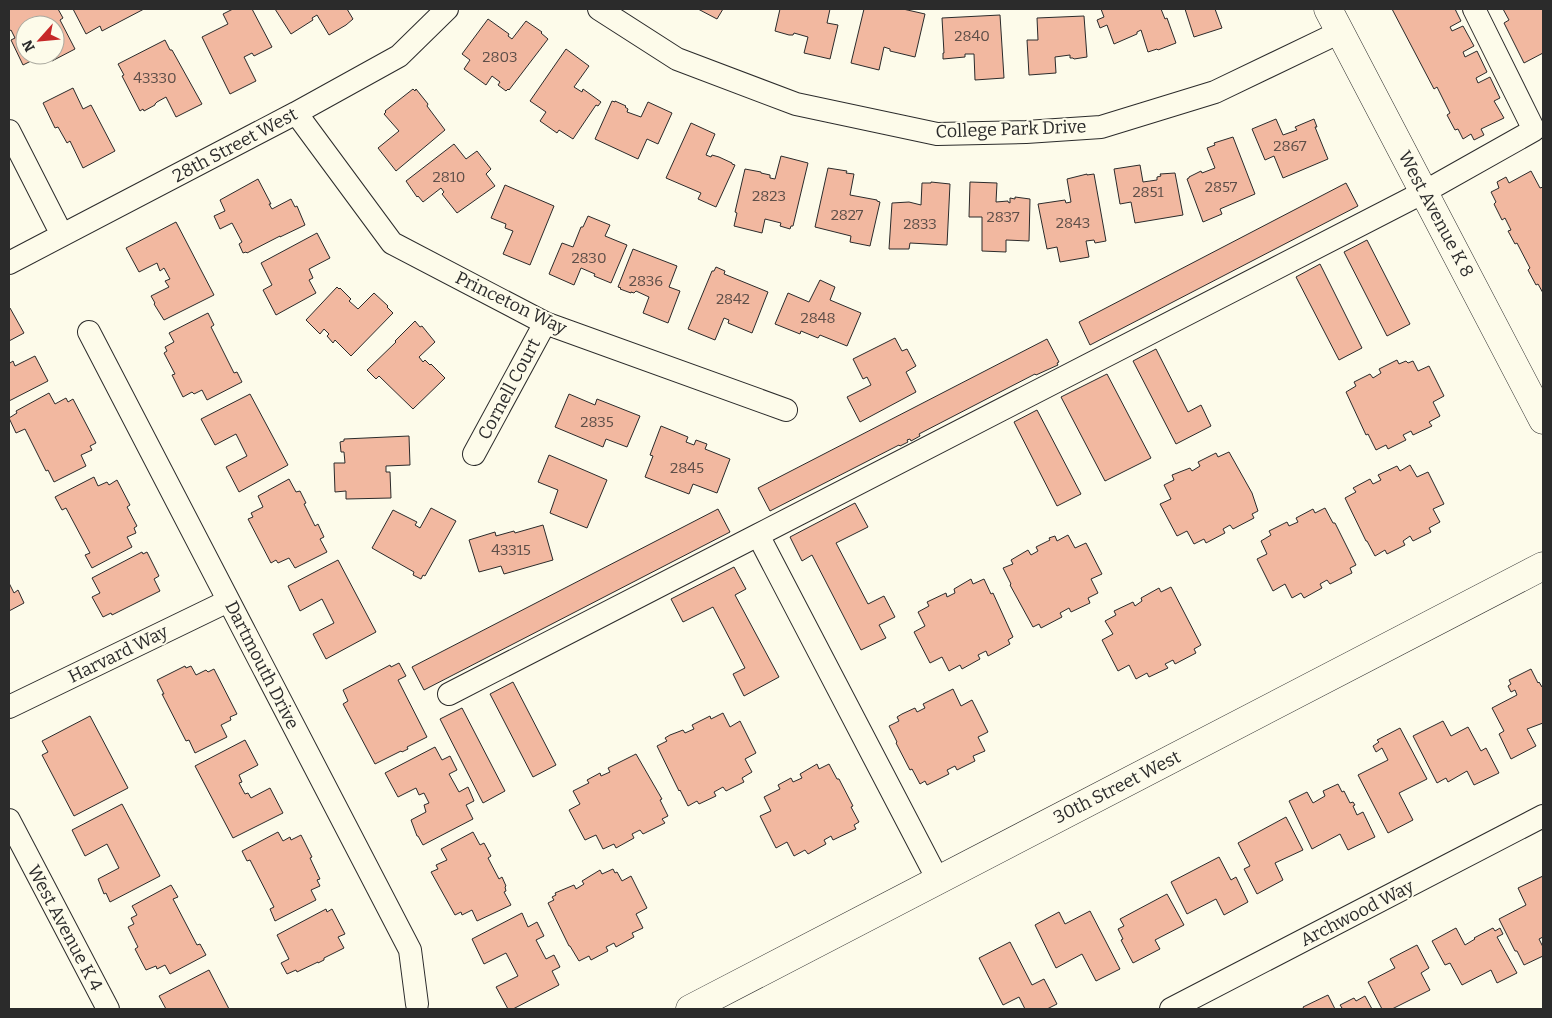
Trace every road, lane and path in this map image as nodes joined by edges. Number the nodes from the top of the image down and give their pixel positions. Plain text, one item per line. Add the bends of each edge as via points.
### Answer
1 (447, 9) edge
2 (599, 9) edge
3 (1474, 9) edge
4 (1334, 20) edge
5 (296, 113) junction
6 (9, 130) edge
7 (1540, 134) edge
8 (1424, 192) junction
9 (62, 235) junction
10 (9, 263) edge
11 (545, 323) junction
12 (89, 332) dead end
13 (786, 410) dead end
14 (1543, 420) edge
15 (474, 454) dead end
16 (758, 535) junction
17 (1543, 566) edge
18 (228, 601) junction
19 (449, 694) dead end
20 (9, 708) edge
21 (1543, 816) edge
22 (9, 820) edge
23 (938, 880) junction
24 (417, 1004) dead end
25 (108, 1009) edge
26 (690, 1009) edge
27 (1173, 1009) edge

1 - 5 street, 28th Street West via 399,56
2 - 4 street, College Park Drive via 677,59 796,104 937,134 1101,127 1215,92
3 - 7 street
4 - 8 main road, West Avenue K 8
5 - 9 street, 28th Street West
5 - 11 street, Princeton Way via 392,243
6 - 9 street
7 - 8 street
8 - 14 main road, West Avenue K 8
8 - 16 street
9 - 10 street, 28th Street West
11 - 13 street, Princeton Way
11 - 15 street, Cornell Court
12 - 18 street, Dartmouth Drive
16 - 19 street
16 - 23 street
17 - 23 main road, 30th Street West
18 - 20 street, Harvard Way
18 - 24 street, Dartmouth Drive via 410,950
21 - 27 street, Archwood Way
22 - 25 street, West Avenue K 4
23 - 26 main road, 30th Street West

